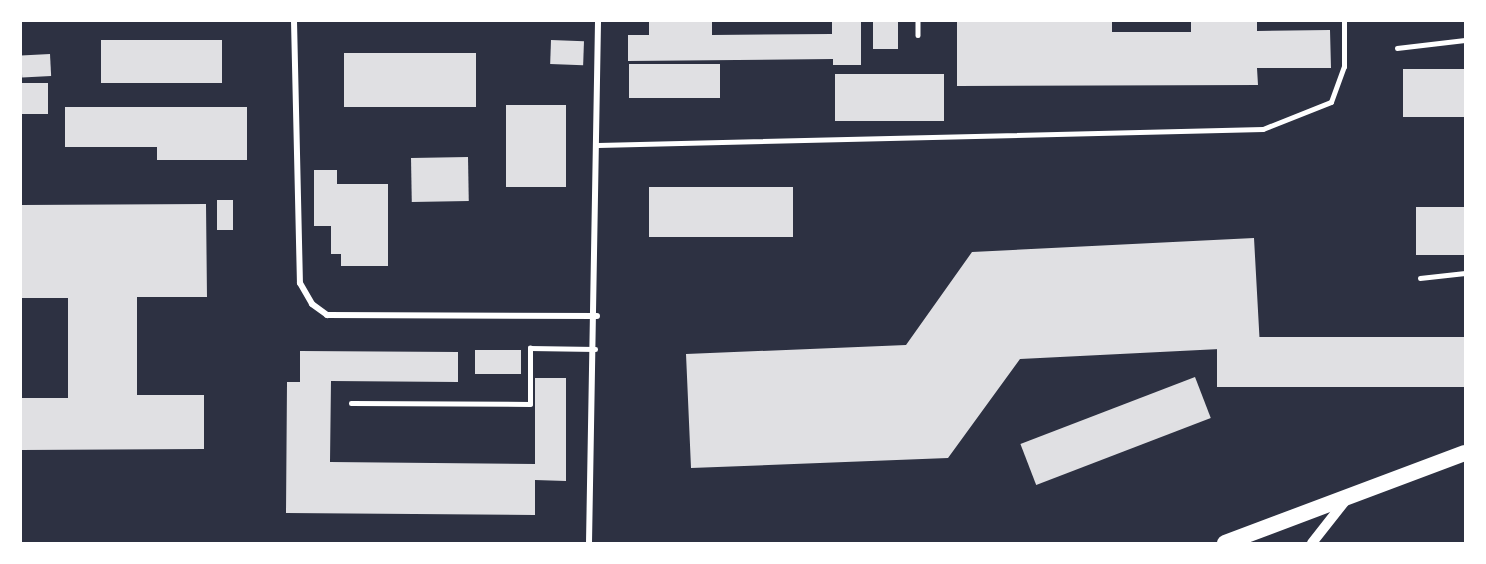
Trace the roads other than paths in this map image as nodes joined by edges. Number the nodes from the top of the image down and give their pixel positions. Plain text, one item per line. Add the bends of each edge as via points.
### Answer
1 (294, 21) edge
2 (598, 21) edge
3 (918, 21) edge
4 (1344, 21) edge
5 (918, 35) dead end
6 (1465, 40) edge
7 (1397, 48) dead end
8 (597, 145) junction
9 (1465, 273) edge
10 (1420, 278) dead end
11 (597, 316) junction
12 (595, 349) junction
13 (351, 403) dead end
14 (1465, 453) edge
15 (1345, 501) junction
16 (589, 543) edge
17 (1225, 543) edge
18 (1312, 543) edge

1 - 11 street via 300,283 312,304 327,315
2 - 8 street
3 - 5 lane
4 - 8 lane via 1344,67 1331,102 1263,129
6 - 7 lane
8 - 11 street
9 - 10 lane
11 - 12 street
12 - 13 lane via 530,348 530,404
12 - 16 street
14 - 15 highway
15 - 17 highway
15 - 18 street

